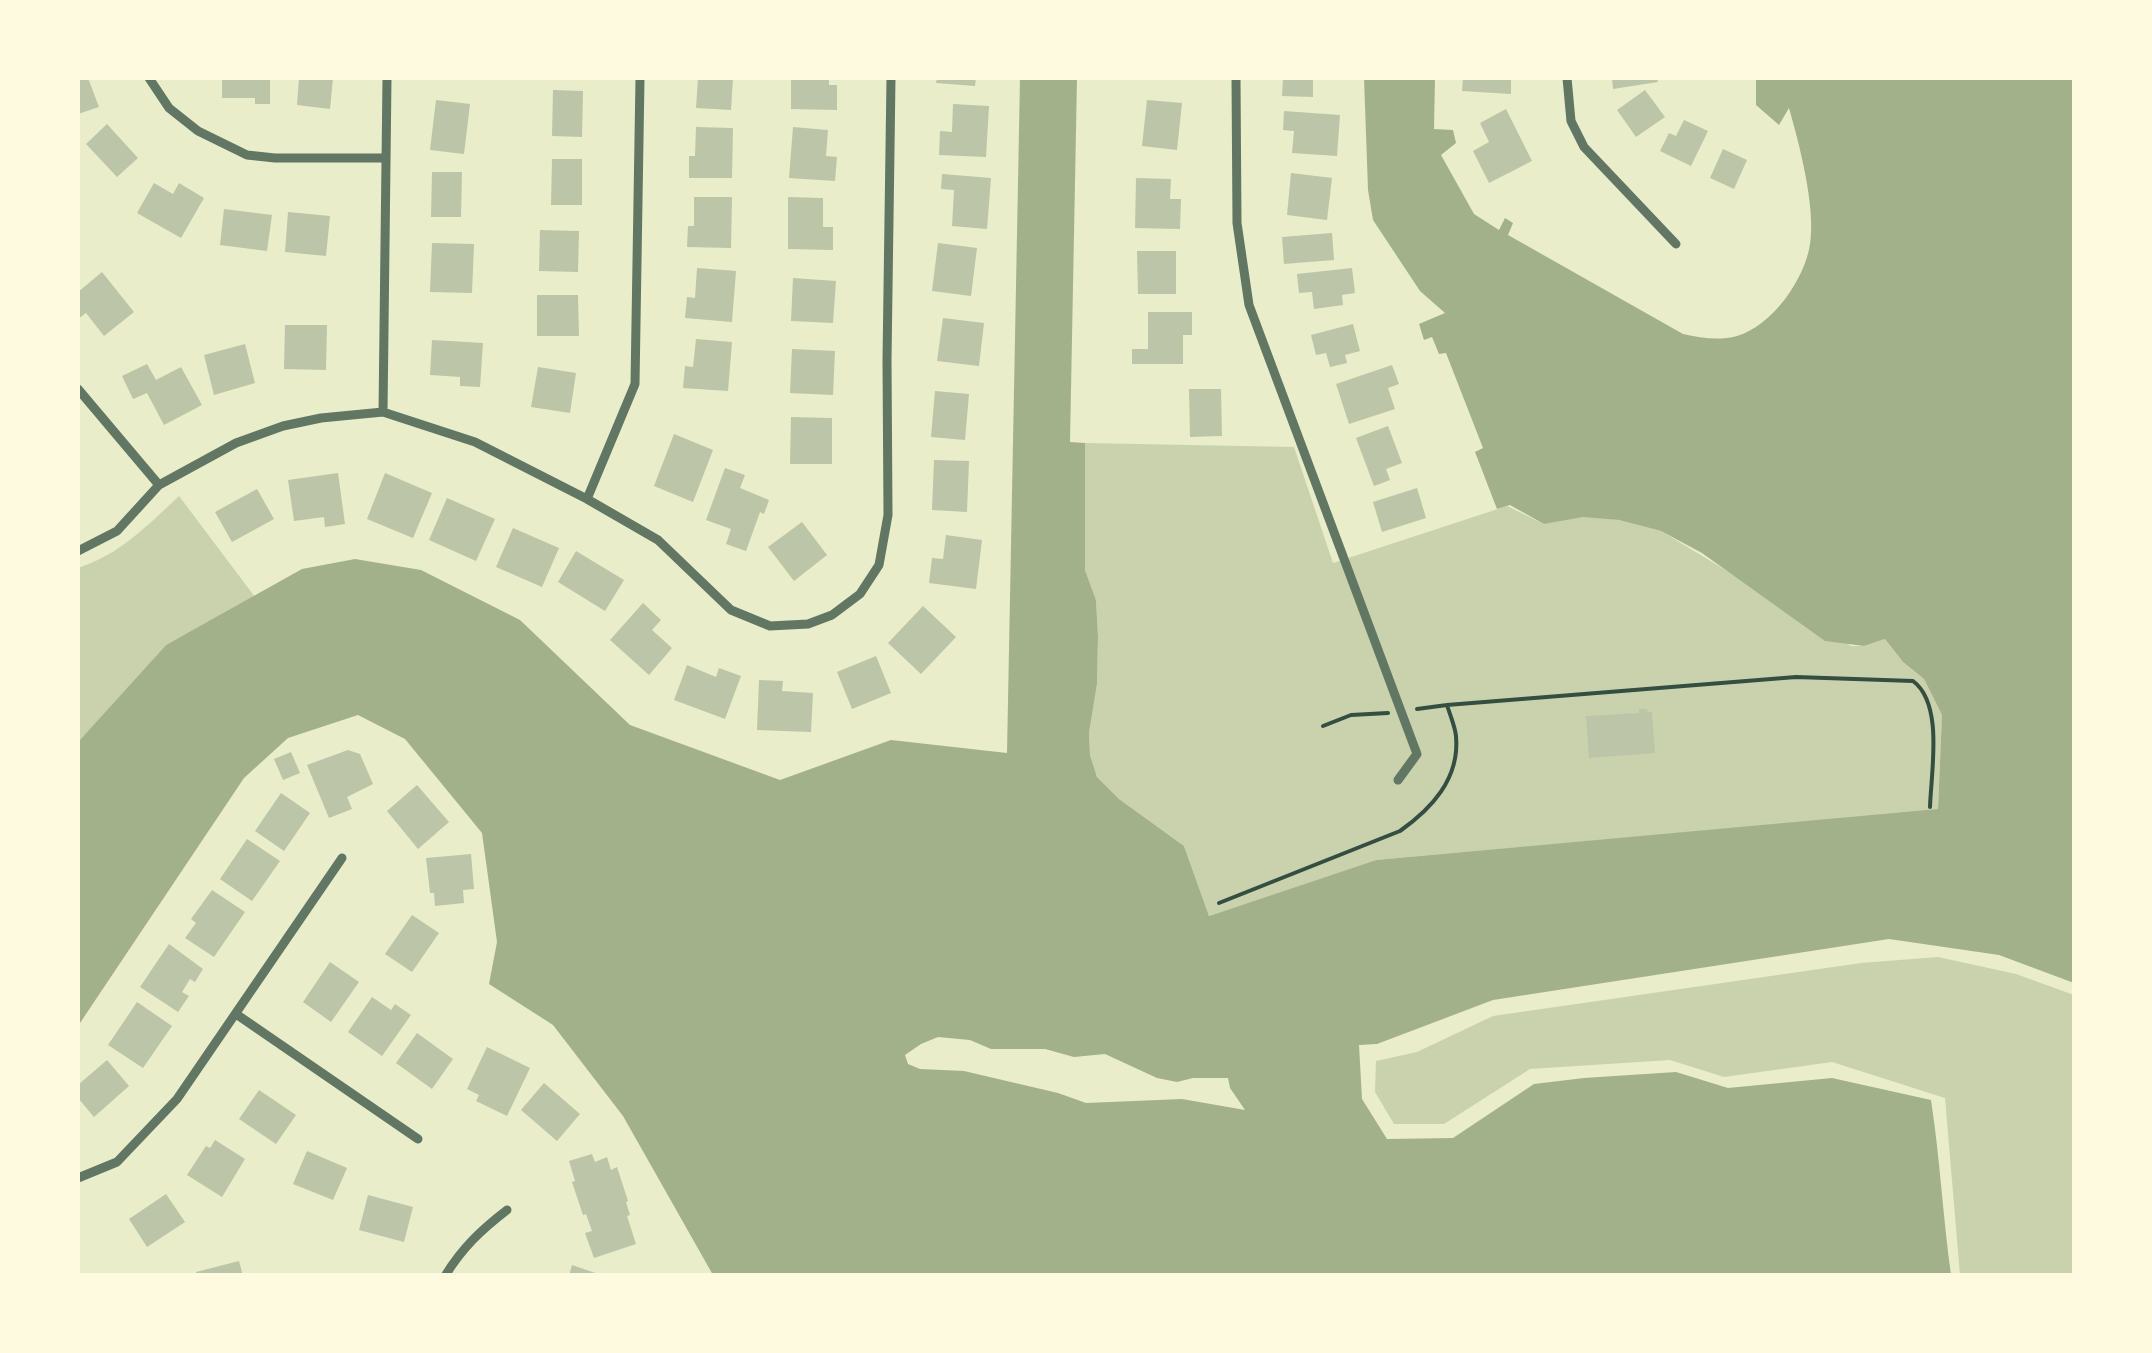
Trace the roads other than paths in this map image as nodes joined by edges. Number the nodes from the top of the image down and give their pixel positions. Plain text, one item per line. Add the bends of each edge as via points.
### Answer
1 (149, 78) edge
2 (386, 78) edge
3 (640, 78) edge
4 (891, 78) edge
5 (1236, 78) edge
6 (1568, 78) edge
7 (385, 158) junction
8 (1676, 244) dead end
9 (78, 389) edge
10 (383, 412) junction
11 (159, 485) junction
12 (587, 499) junction
13 (78, 550) edge
14 (1398, 780) dead end
15 (342, 858) dead end
16 (236, 1014) junction
17 (418, 1139) dead end
18 (78, 1178) edge
19 (506, 1210) dead end
20 (445, 1276) edge

1 - 7 street via 169,108 198,131 247,155
2 - 7 street
3 - 12 street via 635,384
4 - 12 street via 888,515 879,565 860,594 808,624 770,626 731,610 658,540
5 - 14 street via 1238,223 1248,306 1416,754
6 - 8 street via 1571,121 1584,147
7 - 10 street
9 - 11 street
10 - 11 street via 283,426
10 - 12 street via 475,442
11 - 13 street via 116,531
15 - 16 street
16 - 17 street
16 - 18 street via 177,1099 117,1162
19 - 20 street via 460,1251

